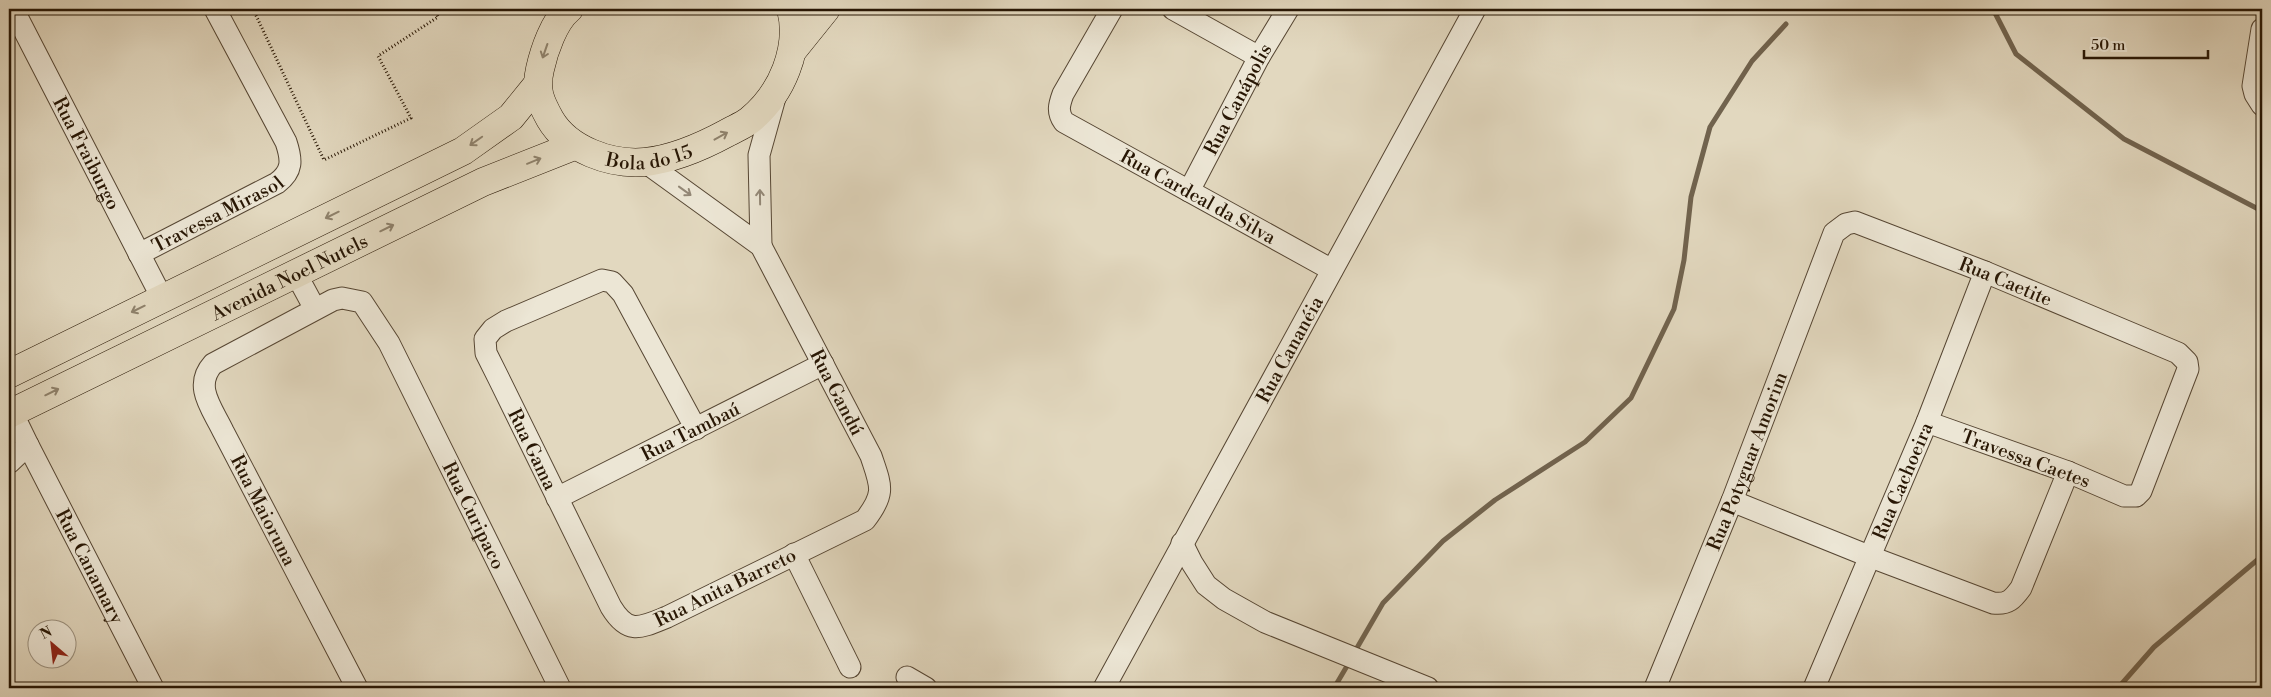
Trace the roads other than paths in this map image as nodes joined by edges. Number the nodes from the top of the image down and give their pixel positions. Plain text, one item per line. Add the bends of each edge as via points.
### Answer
1 (13, 9) edge
2 (215, 9) edge
3 (791, 9) edge
4 (826, 9) edge
5 (1112, 9) edge
6 (1173, 9) edge
7 (1288, 9) edge
8 (1475, 9) edge
9 (566, 10) edge
10 (2262, 29) edge
11 (793, 50) junction
12 (1259, 57) junction
13 (537, 85) junction
14 (777, 89) junction
15 (2262, 105) edge
16 (574, 146) junction
17 (645, 162) junction
18 (1189, 191) junction
19 (1834, 233) joint
20 (761, 246) junction
21 (139, 254) junction
22 (1332, 270) junction
23 (295, 272) junction
24 (1986, 272) junction
25 (162, 298) junction
26 (315, 309) junction
27 (823, 364) junction
28 (9, 374) edge
29 (10, 411) edge
30 (1928, 422) junction
31 (696, 429) junction
32 (28, 445) junction
33 (9, 463) edge
34 (2068, 472) junction
35 (2124, 496) joint
36 (557, 498) junction
37 (1732, 501) junction
38 (845, 530) joint
39 (1182, 543) junction
40 (794, 554) junction
41 (1870, 557) junction
42 (611, 607) joint
43 (850, 667) dead end
44 (907, 677) dead end
45 (153, 688) edge
46 (356, 688) edge
47 (560, 688) edge
48 (926, 688) edge
49 (1104, 688) edge
50 (1428, 688) edge
51 (1656, 688) edge
52 (1814, 688) edge

1 - 21 street, Rua Fraiburgo
2 - 21 street, Travessa Mirasol via 286,142 291,158 289,170 277,184
3 - 11 main road, Bola do 15 via 795,25
4 - 11 main road
5 - 18 street, Rua Cardeal da Silva via 1063,94 1059,114 1064,122
6 - 12 street
7 - 12 street, Rua Canápolis
8 - 22 street, Rua Cananéia
9 -> 13 main road, Bola do 15 via 545,48
10 - 15 street via 2253,86
11 - 14 main road, Bola do 15
12 - 18 street, Rua Canápolis
13 - 16 main road, Bola do 15 via 543,106 554,125
13 -> 25 main road, Avenida Noel Nutels via 511,117 463,150
17 -> 14 main road, Bola do 15 via 711,142 750,120
20 -> 14 street, Rua Gandú via 759,155
16 - 17 main road, Bola do 15 via 614,160
23 -> 16 main road, Avenida Noel Nutels via 483,182
17 -> 20 street, Rua Gandú
18 - 22 street, Rua Cardeal da Silva
19 - 24 street, Rua Caetite via 1846,224 1856,222
19 - 37 street, Rua Potyguar Amorim
20 - 27 street, Rua Gandú
21 - 25 street, Rua Fraiburgo
22 - 39 street, Rua Cananéia
23 - 26 street
29 -> 23 main road, Avenida Noel Nutels
24 - 30 street, Rua Cachoeira
24 - 35 street, Rua Caetite via 2178,353 2187,362 2188,369 2140,491 2136,496
25 -> 28 main road, Avenida Noel Nutels
26 - 46 street, Rua Maioruna via 213,364 205,373 203,382 205,392
26 - 47 street, Rua Curipaco via 342,298 362,302 388,343
27 - 31 street, Rua Tambaú
27 - 38 street, Rua Gandú via 871,456 879,481 880,498 872,510 865,520
29 - 32 street, Rua Canamary
30 - 34 street, Travessa Caetes
30 - 41 street, Rua Cachoeira
31 - 36 street, Rua Tambaú
31 - 36 street, Rua Gama via 638,319 612,282 602,280 506,321 485,339 486,353
32 - 33 street
32 - 45 street, Rua Canamary
34 - 35 street, Travessa Caetes
34 - 41 street via 2021,588 2006,604 1983,599
36 - 42 street, Rua Gama
37 - 41 street
37 - 51 street, Rua Potyguar Amorim
38 - 40 street, Rua Anita Barreto
39 - 49 street, Rua Cananéia
39 - 50 street via 1206,585 1224,599 1265,622
40 - 42 street, Rua Anita Barreto via 645,626 631,628 620,622
40 - 43 street
41 - 52 street, Rua Cachoeira
44 - 48 street

